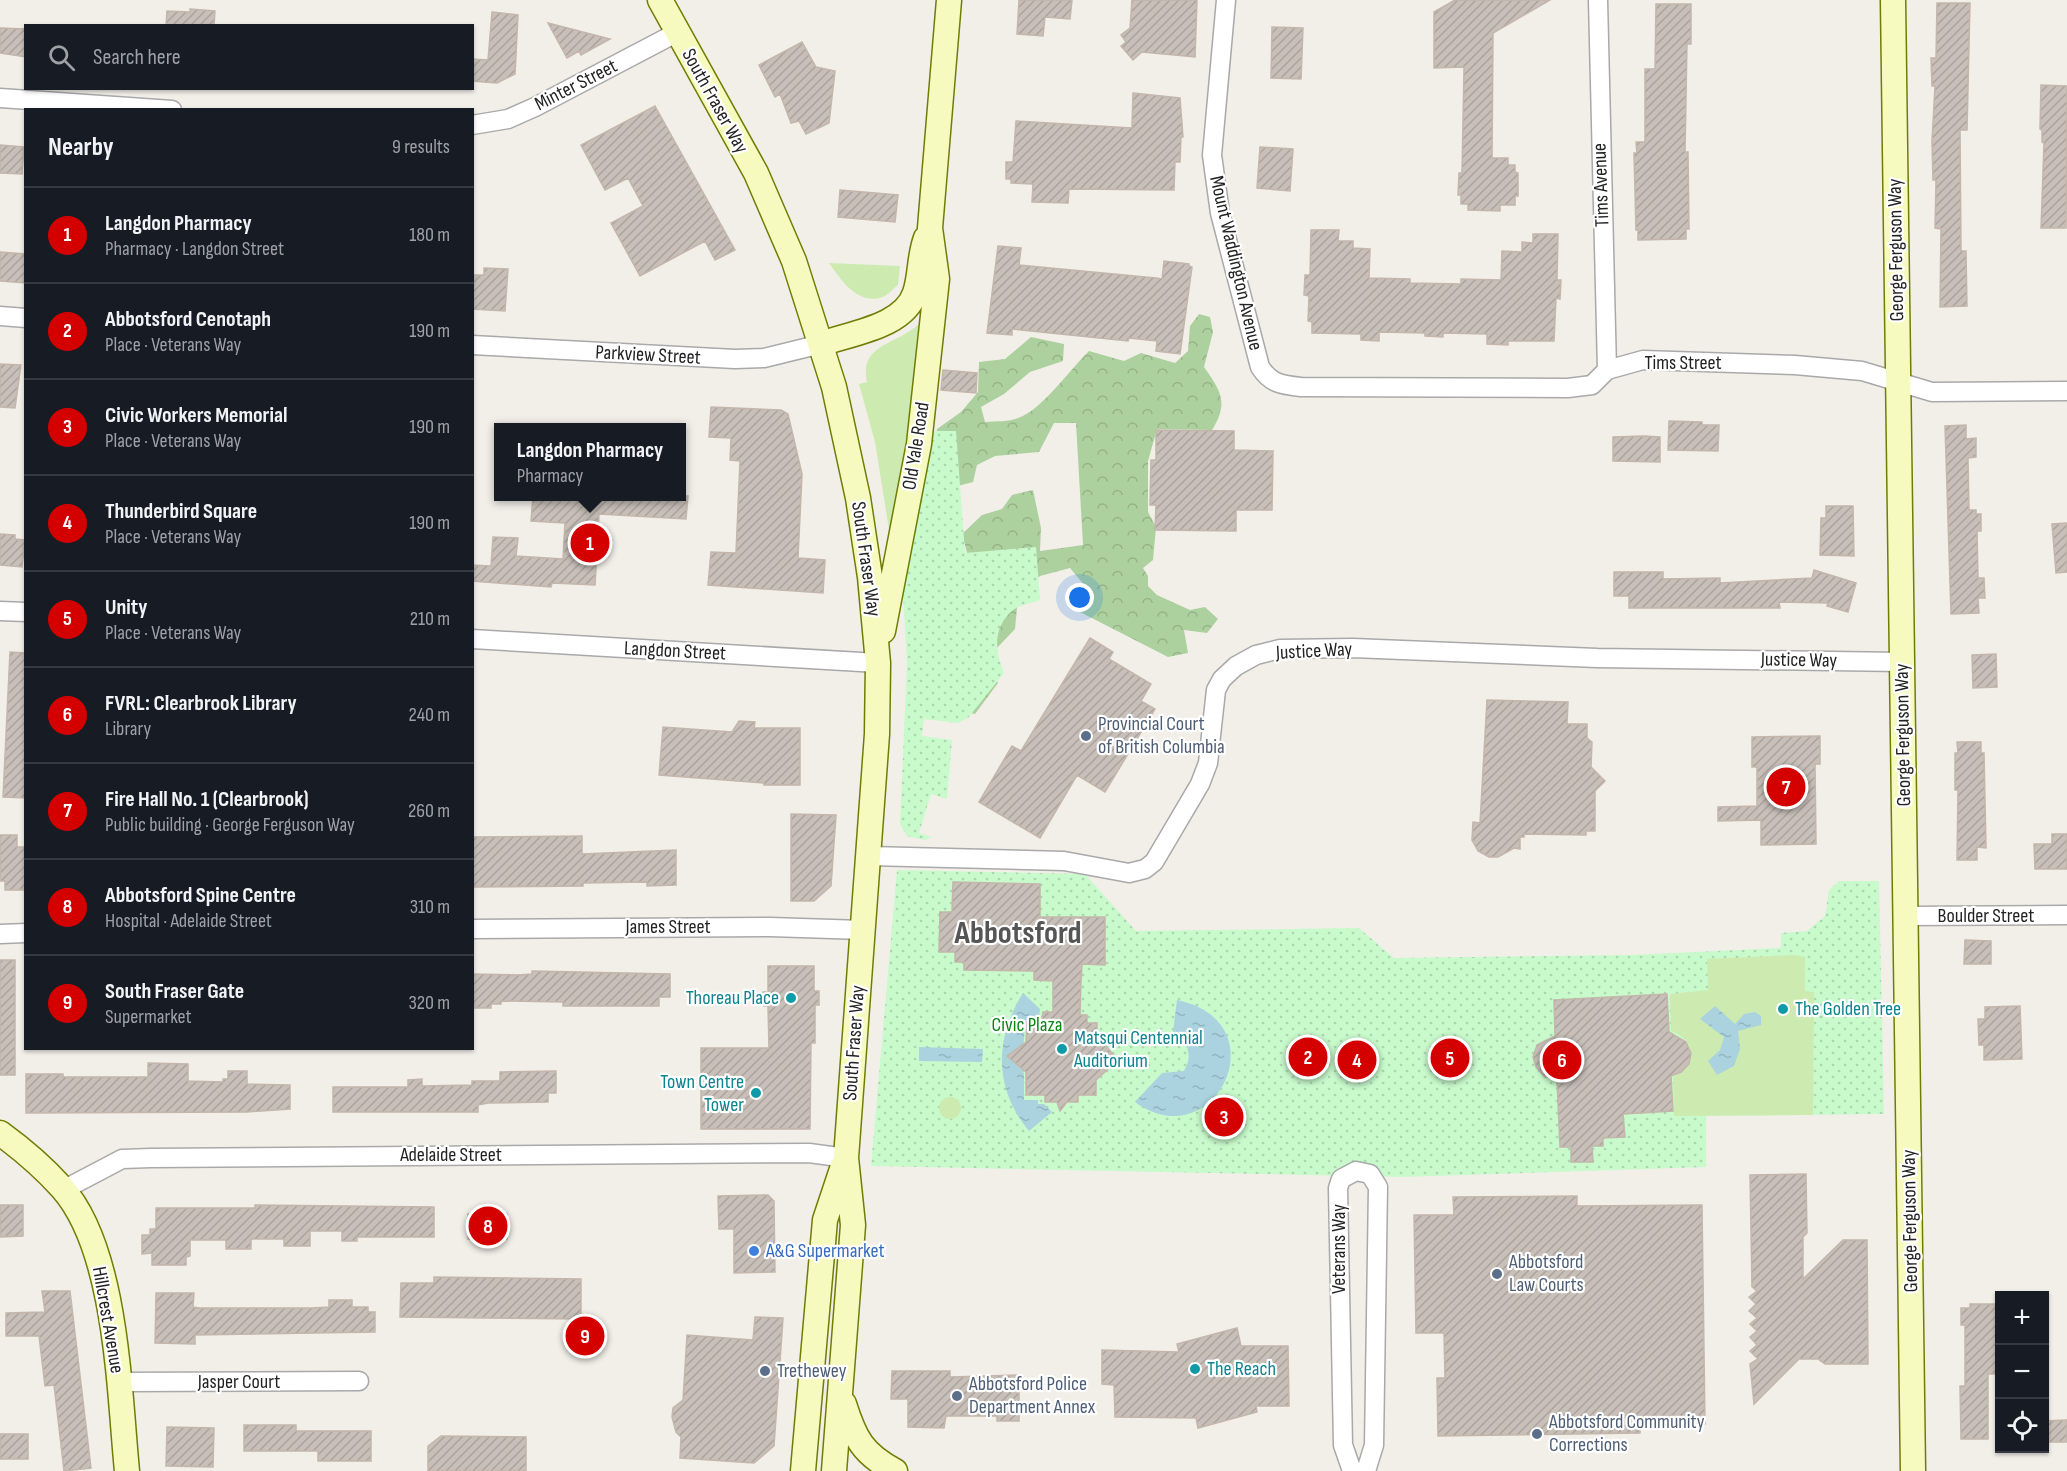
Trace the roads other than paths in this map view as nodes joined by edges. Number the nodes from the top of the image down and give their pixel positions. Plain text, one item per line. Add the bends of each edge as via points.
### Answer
1 (660, 0) edge
2 (949, 0) edge
3 (1226, 0) edge
4 (1598, 0) edge
5 (1893, 0) edge
6 (676, 33) junction
7 (0, 98) edge
8 (143, 108) edge
9 (474, 125) edge
10 (930, 228) junction
11 (0, 316) edge
12 (24, 318) edge
13 (821, 344) junction
14 (474, 345) edge
15 (1607, 370) junction
16 (1268, 380) joint
17 (1898, 383) junction
18 (2067, 391) edge
19 (0, 611) edge
20 (24, 612) edge
21 (474, 639) edge
22 (1902, 662) junction
23 (878, 663) junction
24 (868, 856) junction
25 (2067, 915) edge
26 (1905, 916) junction
27 (474, 929) edge
28 (863, 930) junction
29 (24, 933) edge
30 (0, 934) edge
31 (0, 1133) edge
32 (846, 1158) junction
33 (63, 1190) junction
34 (118, 1382) junction
35 (359, 1382) dead end
36 (841, 1396) junction
37 (127, 1471) edge
38 (803, 1471) edge
39 (834, 1471) edge
40 (895, 1471) edge
41 (1352, 1471) edge
42 (1366, 1471) edge
43 (1913, 1471) edge

1 - 6 main road, South Fraser Way
2 - 10 main road, Old Yale Road
3 - 16 street, Mount Waddington Avenue via 1212,155 1220,213 1260,368
4 - 15 street, Tims Avenue
5 - 17 main road, George Ferguson Way
6 - 9 street, Minter Street via 535,107 508,119
6 - 13 main road, South Fraser Way via 766,194 804,286
7 - 8 street
10 - 13 main road, Old Yale Road via 922,248 915,293 907,308 894,319
10 - 23 main road, Old Yale Road via 937,279 919,444
11 - 12 street
13 - 14 street, Parkview Street via 786,354 744,359
13 - 23 main road, South Fraser Way via 858,498
15 - 16 street, Tims Street via 1592,385 1568,388 1301,387
15 - 17 street, Tims Street via 1643,360 1795,365 1862,371
17 - 18 street, Tims Street via 1932,392
17 - 22 main road, George Ferguson Way
19 - 20 street
21 - 23 street, Langdon Street
22 - 24 street, Justice Way via 1280,649 1256,655 1222,679 1216,690 1212,743 1200,784 1154,862 1145,869 1129,873 1064,861
22 - 26 main road, George Ferguson Way
23 - 24 main road, South Fraser Way
24 - 28 main road, South Fraser Way
25 - 26 street, Boulder Street
26 - 43 main road, George Ferguson Way
27 - 28 street, James Street
28 - 32 main road, South Fraser Way
29 - 30 street
31 - 33 main road, Hillcrest Avenue
32 - 33 street, Adelaide Street via 809,1153 122,1159
32 - 36 main road, South Fraser Way via 853,1225
32 - 38 main road, South Fraser Way via 825,1220
33 - 34 main road, Hillcrest Avenue via 88,1232 104,1275
34 - 35 street, Jasper Court
34 - 37 main road, Hillcrest Avenue
36 - 39 main road, South Fraser Way
36 - 40 main road via 862,1447
41 - 42 street, Veterans Way via 1343,1445 1338,1188 1341,1179 1356,1171 1370,1174 1378,1187 1374,1445

